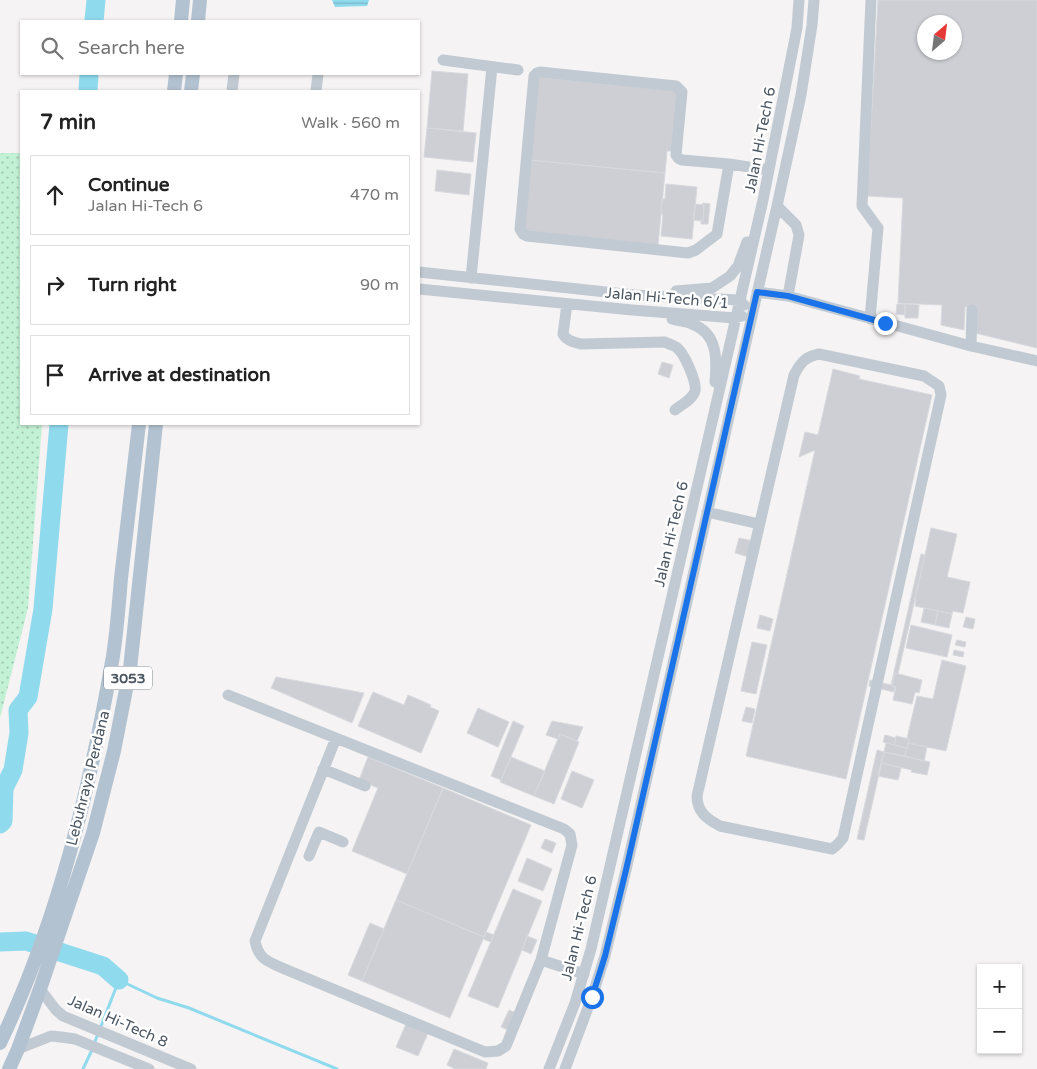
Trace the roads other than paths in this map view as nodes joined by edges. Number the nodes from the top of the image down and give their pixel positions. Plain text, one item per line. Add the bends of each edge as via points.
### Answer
1 (183, 0) edge
2 (200, 0) edge
3 (799, 0) edge
4 (814, 0) edge
5 (871, 0) edge
6 (181, 20) edge
7 (198, 20) edge
8 (442, 60) dead end
9 (492, 67) junction
10 (518, 70) dead end
11 (176, 75) edge
12 (193, 75) edge
13 (234, 75) edge
14 (318, 75) edge
15 (174, 90) edge
16 (191, 90) edge
17 (232, 90) edge
18 (316, 90) edge
19 (729, 164) junction
20 (769, 170) junction
21 (763, 200) junction
22 (777, 206) junction
23 (420, 272) edge
24 (471, 278) junction
25 (420, 289) edge
26 (757, 292) junction
27 (634, 295) junction
28 (788, 296) junction
29 (740, 300) junction
30 (567, 304) junction
31 (632, 310) junction
32 (972, 310) dead end
33 (753, 312) junction
34 (735, 318) junction
35 (870, 319) junction
36 (971, 346) junction
37 (1037, 361) edge
38 (675, 410) dead end
39 (139, 425) edge
40 (156, 425) edge
41 (710, 426) junction
42 (707, 512) junction
43 (759, 524) junction
44 (228, 694) dead end
45 (336, 738) junction
46 (323, 769) junction
47 (365, 786) dead end
48 (343, 842) dead end
49 (309, 856) dead end
50 (56, 923) junction
51 (541, 960) junction
52 (41, 966) junction
53 (584, 974) junction
54 (40, 989) junction
55 (0, 1043) edge
56 (18, 1049) junction
57 (9, 1069) edge
58 (148, 1069) edge
59 (192, 1069) edge
60 (549, 1069) edge
61 (565, 1069) edge

1 - 6 main road
2 - 7 main road
3 - 20 street, Jalan Hi-Tech 6 via 797,28
4 - 22 street, Jalan Hi-Tech 6 via 801,95
5 - 35 street via 862,206 878,228
8 - 9 street
9 - 10 street
9 - 24 street
11 - 15 main road
12 - 16 main road
13 - 17 street
14 - 18 street
19 - 19 street via 717,234 688,253 527,236 520,229 534,76 540,72 676,86 682,92 678,158
19 - 20 street
20 - 21 street, Jalan Hi-Tech 6
21 - 27 street via 738,266 722,282 712,288
21 - 29 street, Jalan Hi-Tech 6
22 - 26 street, Jalan Hi-Tech 6
22 - 28 street via 796,225 799,235
23 - 24 street, Jalan Hi-Tech 6/1
24 - 27 street, Jalan Hi-Tech 6/1
25 - 30 street, Jalan Hi-Tech 6/1
26 - 28 street
26 - 33 street, Jalan Hi-Tech 6
27 - 29 street, Jalan Hi-Tech 6/1
28 - 35 street
29 - 33 street, Jalan Hi-Tech 6/1
29 - 34 street, Jalan Hi-Tech 6
30 - 31 street, Jalan Hi-Tech 6/1
30 - 38 street via 563,334 570,341 581,344 665,342 676,347 683,354 695,391
31 - 34 street, Jalan Hi-Tech 6/1
31 - 41 street via 693,324 710,339 716,365
32 - 36 street
33 - 34 street, Jalan Hi-Tech 6/1
33 - 42 street, Jalan Hi-Tech 6
34 - 41 street, Jalan Hi-Tech 6
35 - 36 street
36 - 37 street
39 - 50 main road, Lebuhraya Perdana / 3053 via 113,654
40 - 50 main road, Lebuhraya Perdana / 3053 via 130,669 114,751 93,833
41 - 53 street, Jalan Hi-Tech 6
42 - 43 street
42 - 61 street, Jalan Hi-Tech 6 via 605,956
43 - 43 street via 697,803 707,819 720,826 832,849 842,838 941,394 939,386 924,376 819,354 809,357 799,365 794,375
44 - 45 street
45 - 46 street
45 - 51 street via 570,834 572,845
46 - 47 street
46 - 51 street via 255,941 262,959 485,1052 498,1051 506,1046
48 - 49 street via 319,832
50 - 52 main road, Lebuhraya Perdana / 3053
51 - 53 street
52 - 54 main road, Lebuhraya Perdana / 3053
52 - 55 main road, Lebuhraya Perdana / 3053
53 - 60 street, Jalan Hi-Tech 6
54 - 56 main road, Lebuhraya Perdana / 3053
54 - 59 street, Jalan Hi-Tech 8 via 62,1016
56 - 57 main road, Lebuhraya Perdana / 3053
56 - 58 street, Jalan Hi-Tech 8 via 51,1036 75,1040

